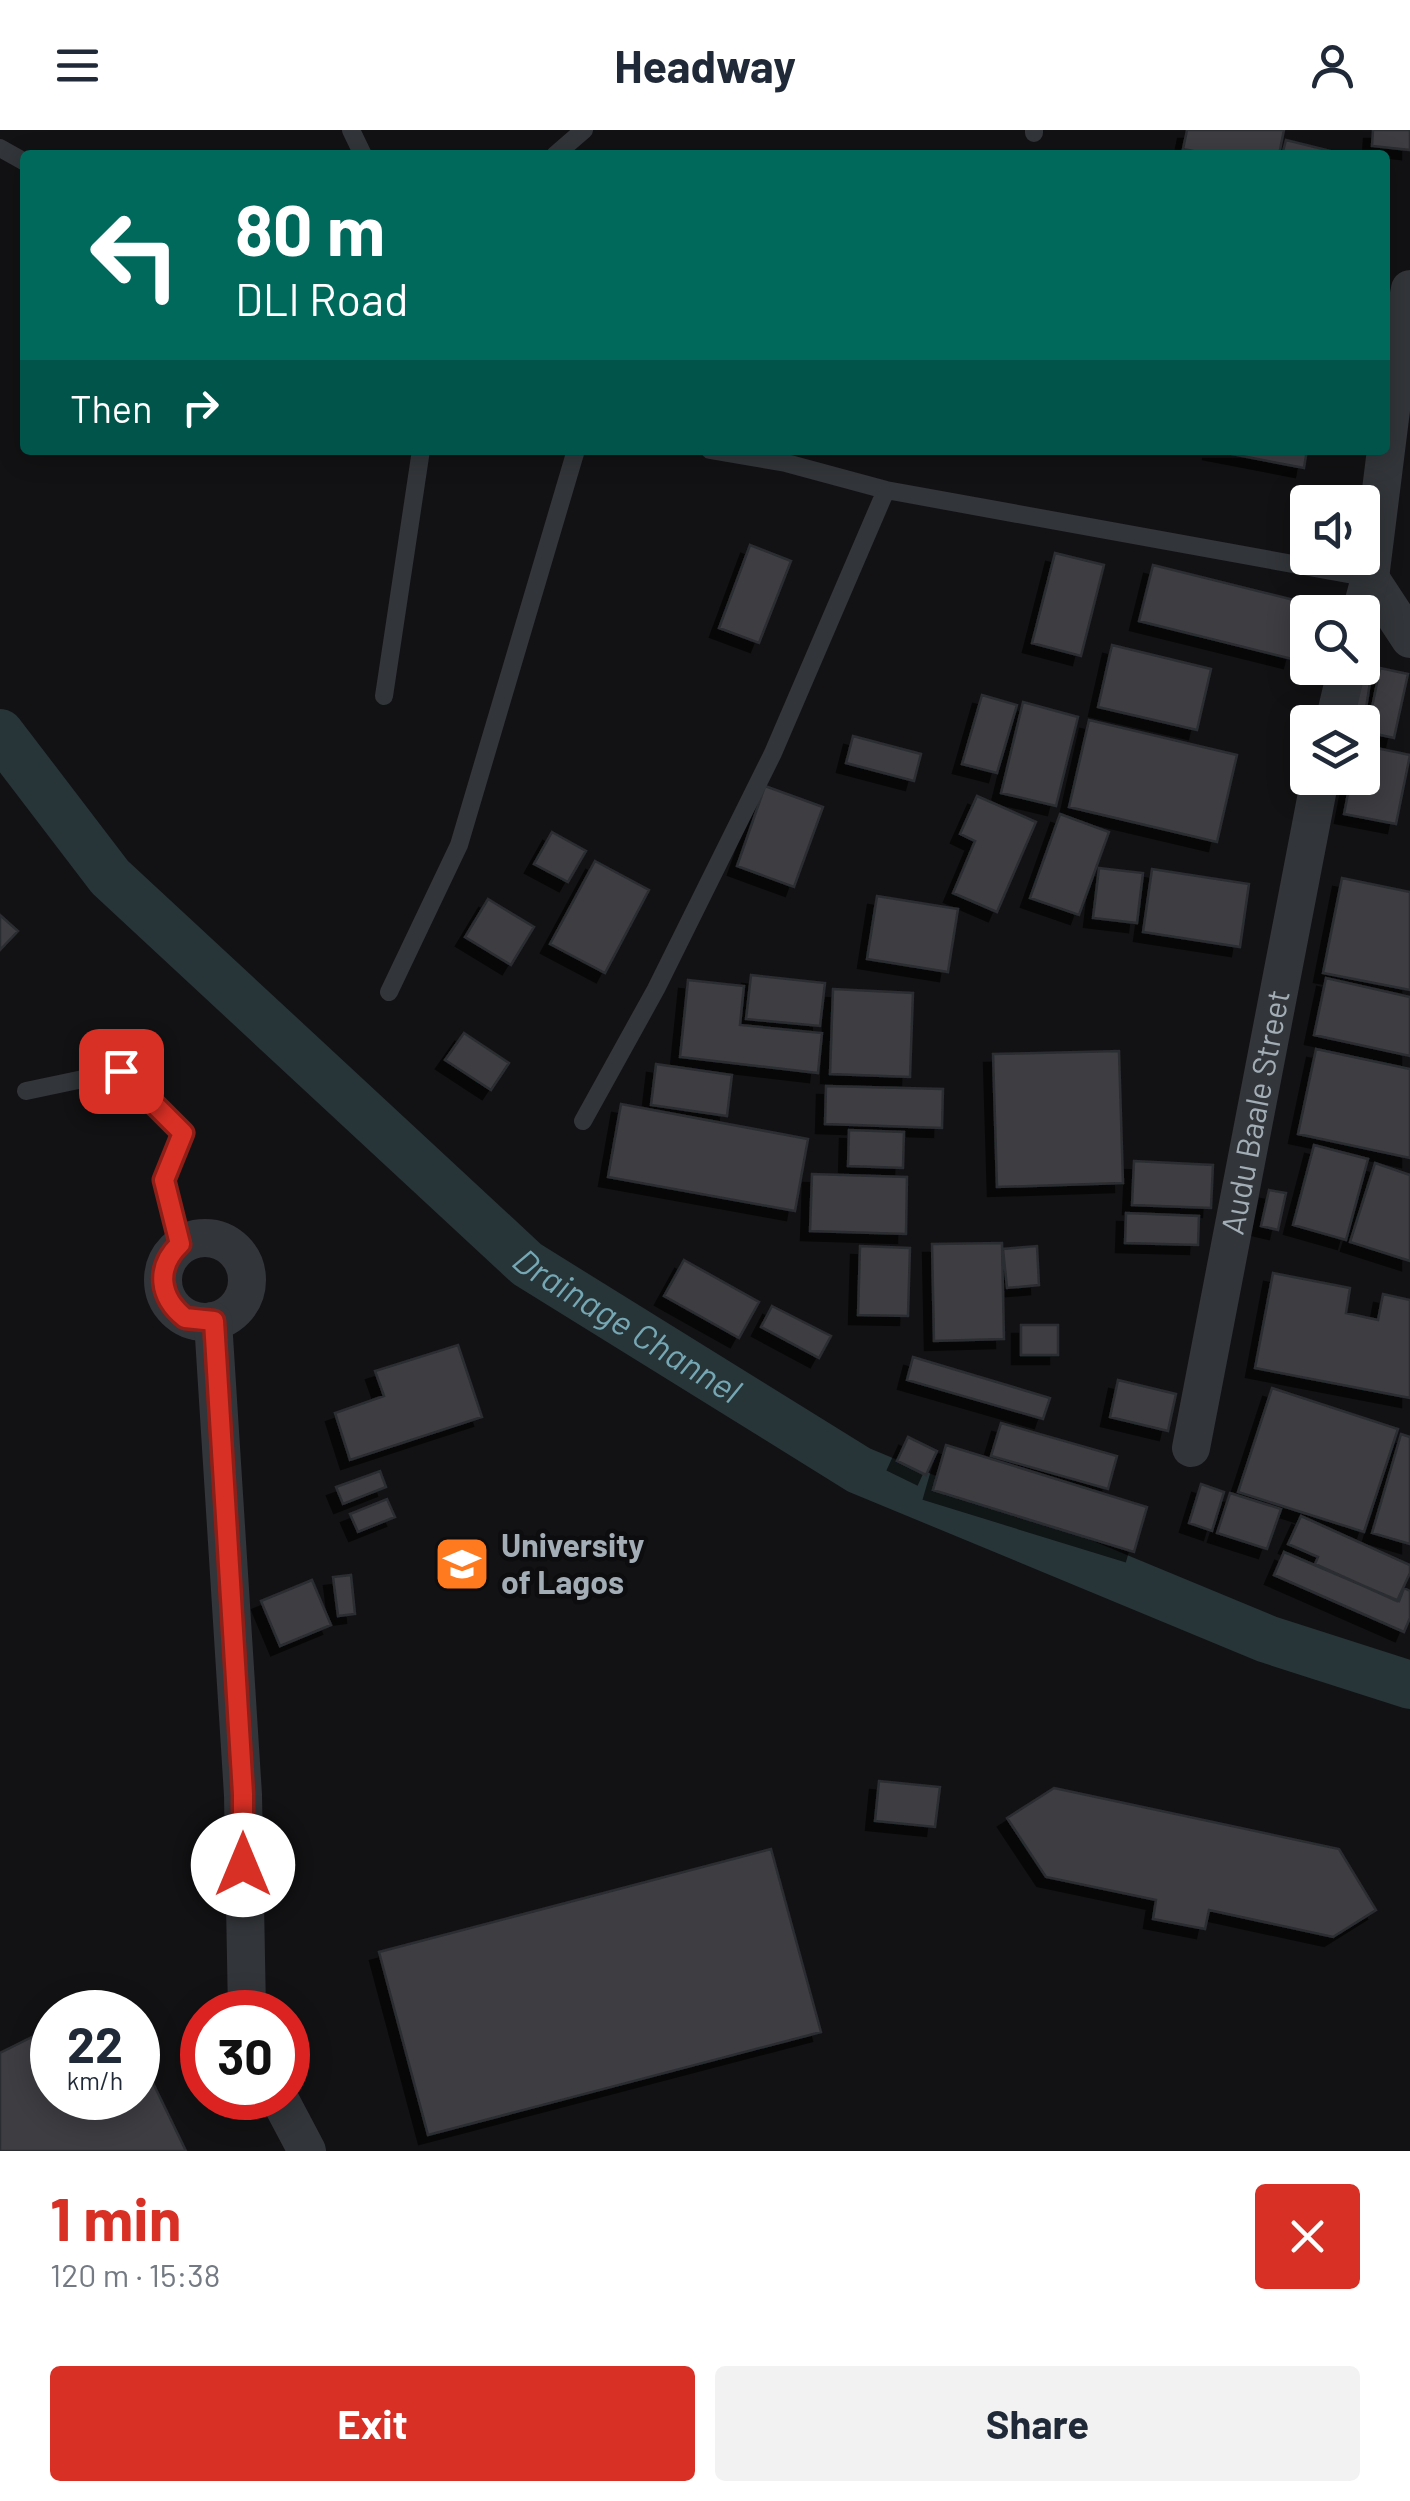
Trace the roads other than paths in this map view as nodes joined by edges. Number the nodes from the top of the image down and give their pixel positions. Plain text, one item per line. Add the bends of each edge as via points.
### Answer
1 (584, 130) edge
2 (562, 150) edge
3 (1410, 289) edge
4 (1390, 408) edge
5 (420, 455) edge
6 (575, 455) edge
7 (739, 455) edge
8 (1384, 455) edge
9 (886, 490) junction
10 (1366, 595) edge
11 (1380, 609) edge
12 (1410, 639) edge
13 (384, 696) dead end
14 (1317, 795) edge
15 (389, 992) dead end
16 (26, 1092) dead end
17 (582, 1120) dead end
18 (180, 1244) junction
19 (214, 1321) junction
20 (1192, 1448) dead end
21 (247, 1990) edge
22 (291, 2120) edge
23 (307, 2151) edge

1 - 2 lane
3 - 4 street
5 - 13 lane
6 - 15 lane via 458,845
7 - 9 lane
8 - 10 street
9 - 10 lane
9 - 17 lane via 773,752 656,989
11 - 12 street
14 - 20 street, Audu Baale Street
16 - 18 lane via 121,1071 134,1083 183,1133 164,1180
18 - 19 street via 164,1268 165,1296 185,1318
18 - 19 street via 208,1237 242,1260 244,1298
19 - 21 street via 243,1794
22 - 23 street

